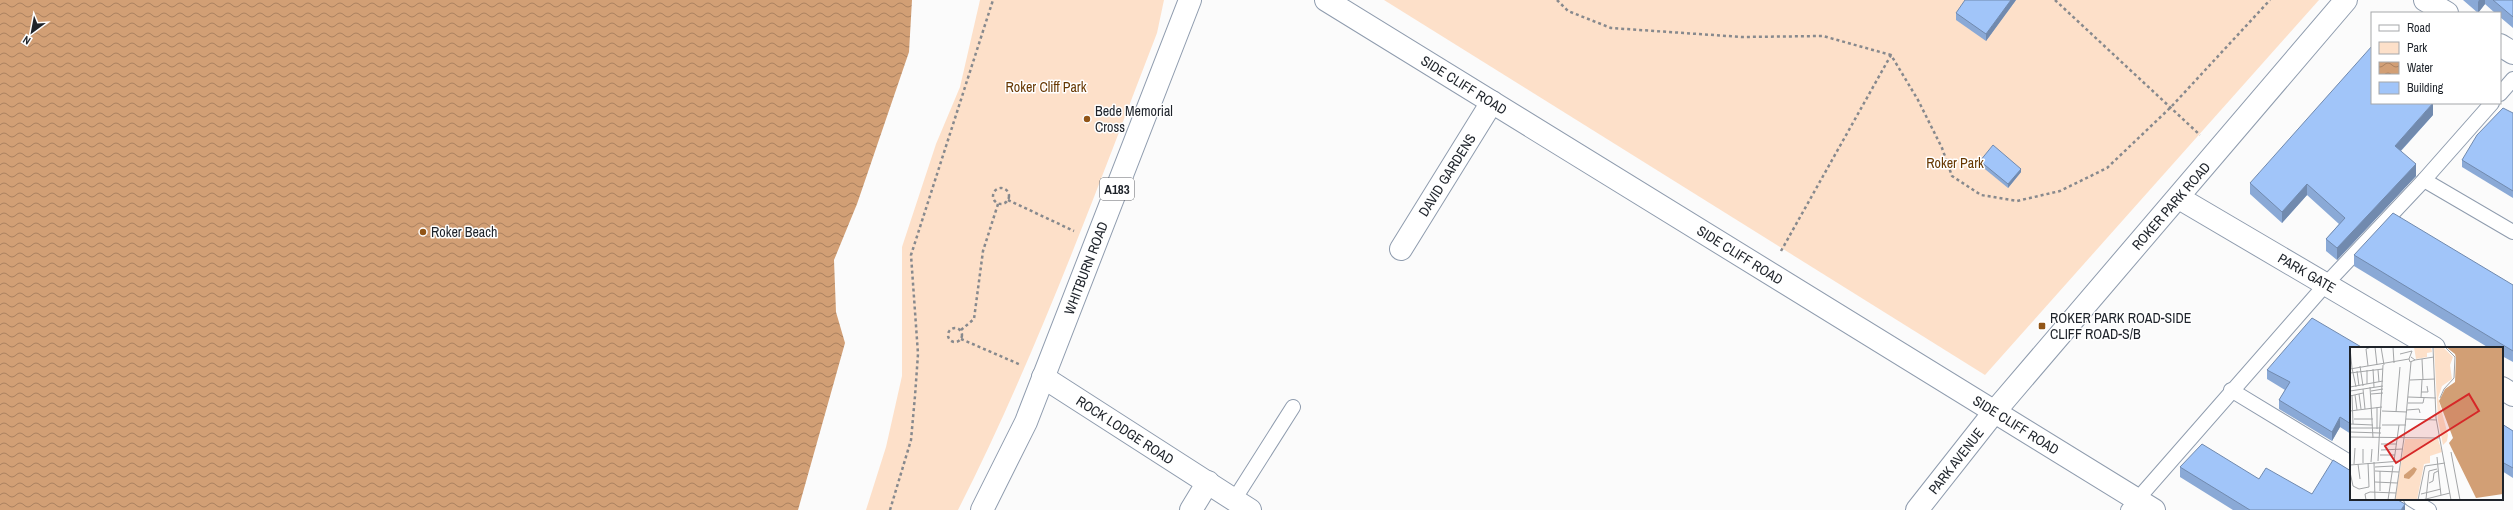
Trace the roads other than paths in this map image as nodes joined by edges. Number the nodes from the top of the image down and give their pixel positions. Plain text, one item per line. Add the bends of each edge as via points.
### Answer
1 (1190, 0) edge
2 (1326, 0) edge
3 (2346, 0) edge
4 (2425, 0) edge
5 (2445, 12) edge
6 (2501, 46) edge
7 (2513, 53) edge
8 (2513, 79) edge
9 (2501, 93) edge
10 (1492, 102) junction
11 (2491, 104) edge
12 (2424, 180) junction
13 (2179, 198) junction
14 (2513, 232) edge
15 (1401, 249) dead end
16 (2326, 284) junction
17 (2432, 347) edge
18 (1035, 372) junction
19 (2503, 389) edge
20 (2231, 390) junction
21 (2513, 395) edge
22 (1293, 407) dead end
23 (1995, 412) junction
24 (2350, 462) edge
25 (1208, 482) junction
26 (2413, 500) edge
27 (1242, 505) edge
28 (2139, 506) edge
29 (982, 510) edge
30 (1191, 510) edge
31 (1917, 510) edge
32 (2429, 510) edge

1 - 18 street, WHITBURN ROAD / A183
2 - 10 street, SIDE CLIFF ROAD
3 - 13 street, ROKER PARK ROAD
4 - 5 street
6 - 7 street
8 - 9 lane
10 - 15 street, DAVID GARDENS
10 - 23 street, SIDE CLIFF ROAD
11 - 12 lane
12 - 14 lane
12 - 16 lane
13 - 16 street, PARK GATE
13 - 23 street, ROKER PARK ROAD
16 - 17 street, PARK GATE
16 - 20 lane
18 - 25 street, ROCK LODGE ROAD
18 - 29 street, WHITBURN ROAD / A183 via 1026,422
19 - 21 street
20 - 24 lane
20 - 28 lane
22 - 27 lane
23 - 28 street, SIDE CLIFF ROAD
23 - 31 street, PARK AVENUE
25 - 27 street, ROCK LODGE ROAD
25 - 30 street
26 - 32 lane

